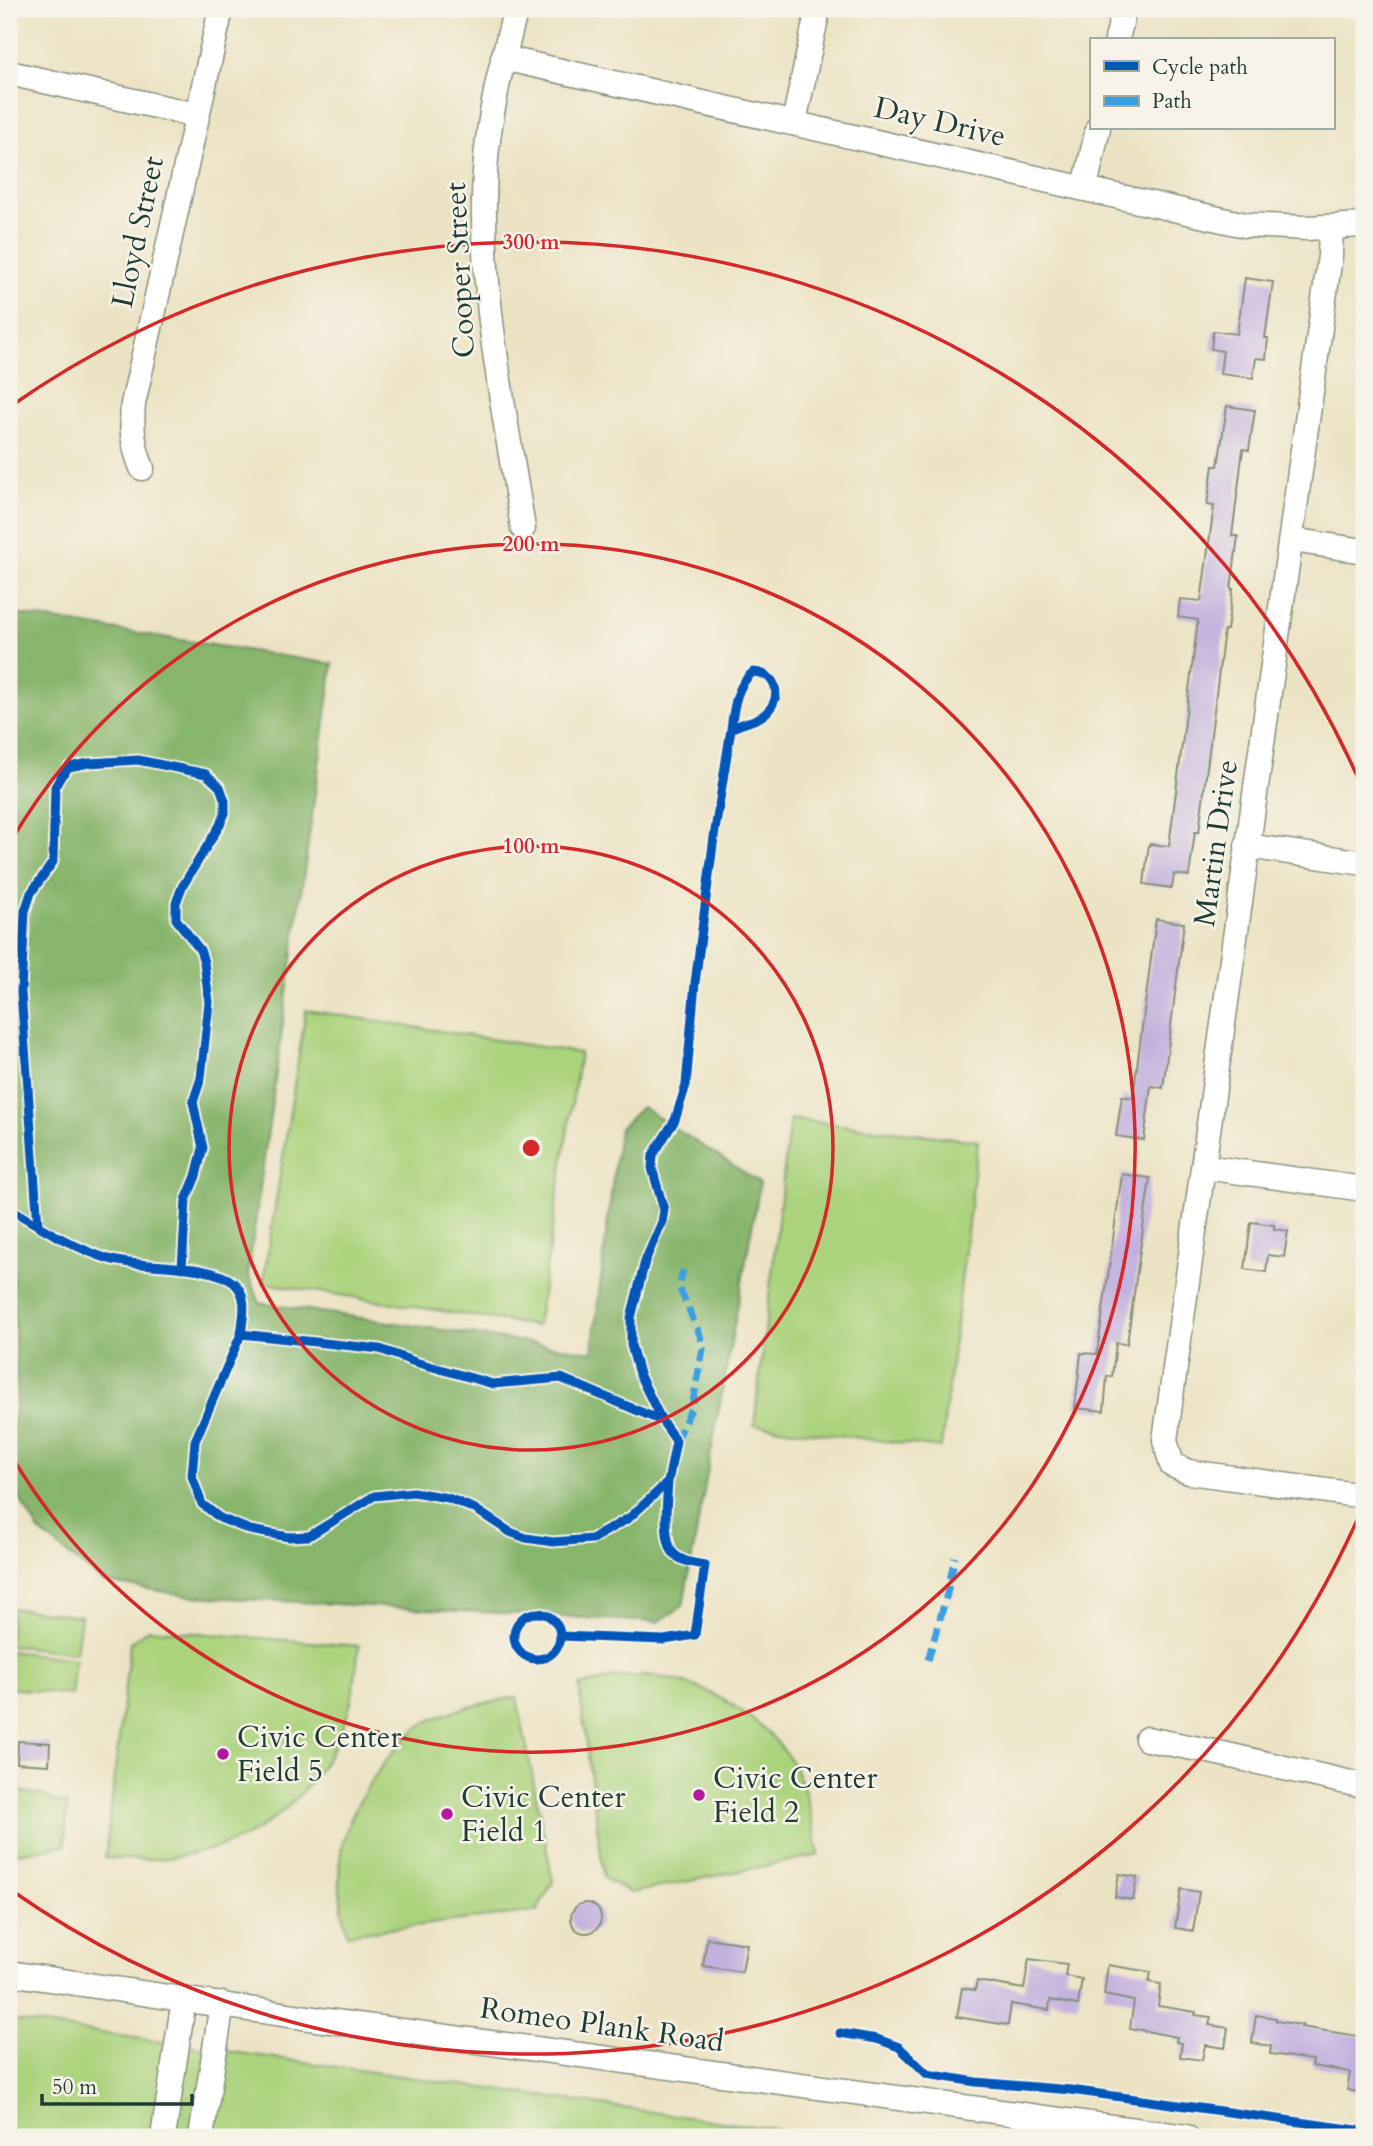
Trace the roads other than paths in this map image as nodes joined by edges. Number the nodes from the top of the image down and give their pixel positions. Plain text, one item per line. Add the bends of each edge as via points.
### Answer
1 (220, 9) edge
2 (516, 9) edge
3 (818, 9) edge
4 (1124, 9) edge
5 (1117, 38) edge
6 (503, 58) junction
7 (9, 73) edge
8 (196, 115) junction
9 (794, 121) junction
10 (1098, 130) edge
11 (1084, 187) junction
12 (1364, 225) edge
13 (1331, 227) junction
14 (142, 468) dead end
15 (523, 528) dead end
16 (1292, 540) junction
17 (1364, 551) edge
18 (1247, 846) junction
19 (1364, 863) edge
20 (1205, 1167) junction
21 (1364, 1189) edge
22 (1364, 1496) edge
23 (1147, 1739) dead end
24 (1364, 1786) edge
25 (9, 1973) edge
26 (184, 1999) junction
27 (222, 2004) junction
28 (163, 2137) edge
29 (201, 2137) edge
30 (1186, 2137) edge

1 - 8 street, Lloyd Street
2 - 6 street, Cooper Street
3 - 9 street
4 - 5 street
6 - 9 street, Day Drive
6 - 15 street, Cooper Street via 485,171 485,227 495,353
7 - 8 street
8 - 14 street, Lloyd Street via 133,404 131,430
9 - 11 street, Day Drive
10 - 11 street
11 - 13 street, Day Drive via 1245,225
12 - 13 street, Day Drive
13 - 16 street, Martin Drive
16 - 17 street
16 - 18 street, Martin Drive
18 - 19 street
18 - 20 street, Martin Drive
20 - 21 street
20 - 22 street, Martin Drive via 1165,1440 1172,1465 1189,1472
23 - 24 street
25 - 26 street, Romeo Plank Road
26 - 27 street, Romeo Plank Road
26 - 28 street
27 - 29 street
27 - 30 street, Romeo Plank Road

